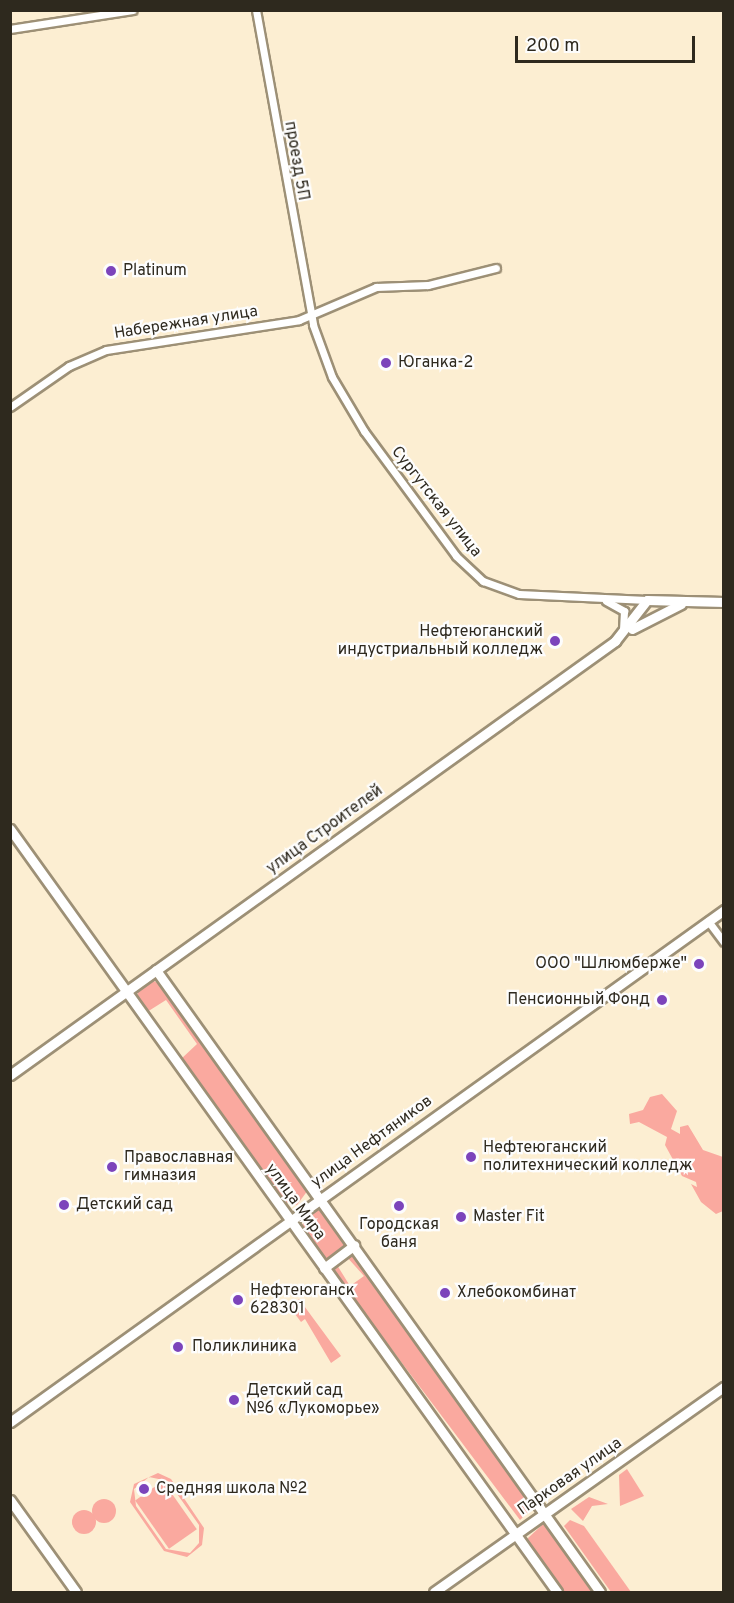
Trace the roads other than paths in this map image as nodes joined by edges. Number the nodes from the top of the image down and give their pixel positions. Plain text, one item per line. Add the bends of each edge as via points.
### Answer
1 (133, 10) edge
2 (256, 10) edge
3 (10, 29) edge
4 (496, 268) dead end
5 (310, 316) junction
6 (10, 407) edge
7 (598, 598) junction
8 (647, 600) junction
9 (691, 601) junction
10 (723, 602) edge
11 (615, 640) junction
12 (10, 828) edge
13 (723, 910) edge
14 (708, 921) junction
15 (723, 942) edge
16 (156, 970) junction
17 (125, 992) junction
18 (10, 1075) edge
19 (320, 1197) junction
20 (290, 1220) junction
21 (354, 1245) junction
22 (324, 1268) junction
23 (723, 1387) edge
24 (10, 1422) edge
25 (10, 1500) edge
26 (545, 1513) junction
27 (516, 1534) junction
28 (76, 1593) edge
29 (434, 1593) edge
30 (557, 1593) edge
31 (600, 1593) edge

1 - 3 street
2 - 5 street, проезд 5П
4 - 5 street, Набережная улица via 428,285 376,287
5 - 6 street, Набережная улица via 106,350 69,366
5 - 7 street, Сургутская улица via 353,414 467,569 509,592
7 - 8 street, Сургутская улица
7 - 11 street via 624,611 625,623
8 - 9 main road, Сургутская улица
8 - 11 main road, улица Строителей
9 - 10 main road, Сургутская улица
9 - 11 main road via 664,609
11 - 16 main road, улица Строителей
12 - 17 main road, улица Мира
13 - 14 main road, улица Нефтяников
14 - 15 street
14 - 19 main road, улица Нефтяников
16 - 17 main road, улица Строителей
16 - 19 main road, улица Мира
17 - 18 main road, улица Строителей
17 - 20 main road, улица Мира
19 - 20 main road, улица Нефтяников
19 - 21 main road, улица Мира
20 - 22 main road, улица Мира
20 - 24 main road, улица Нефтяников
21 - 22 main road
21 - 26 main road, улица Мира
22 - 27 main road, улица Мира
23 - 26 main road, Парковая улица
25 - 28 main road
26 - 27 main road, Парковая улица
26 - 31 main road, улица Мира
27 - 29 main road, Парковая улица
27 - 30 main road, улица Мира

